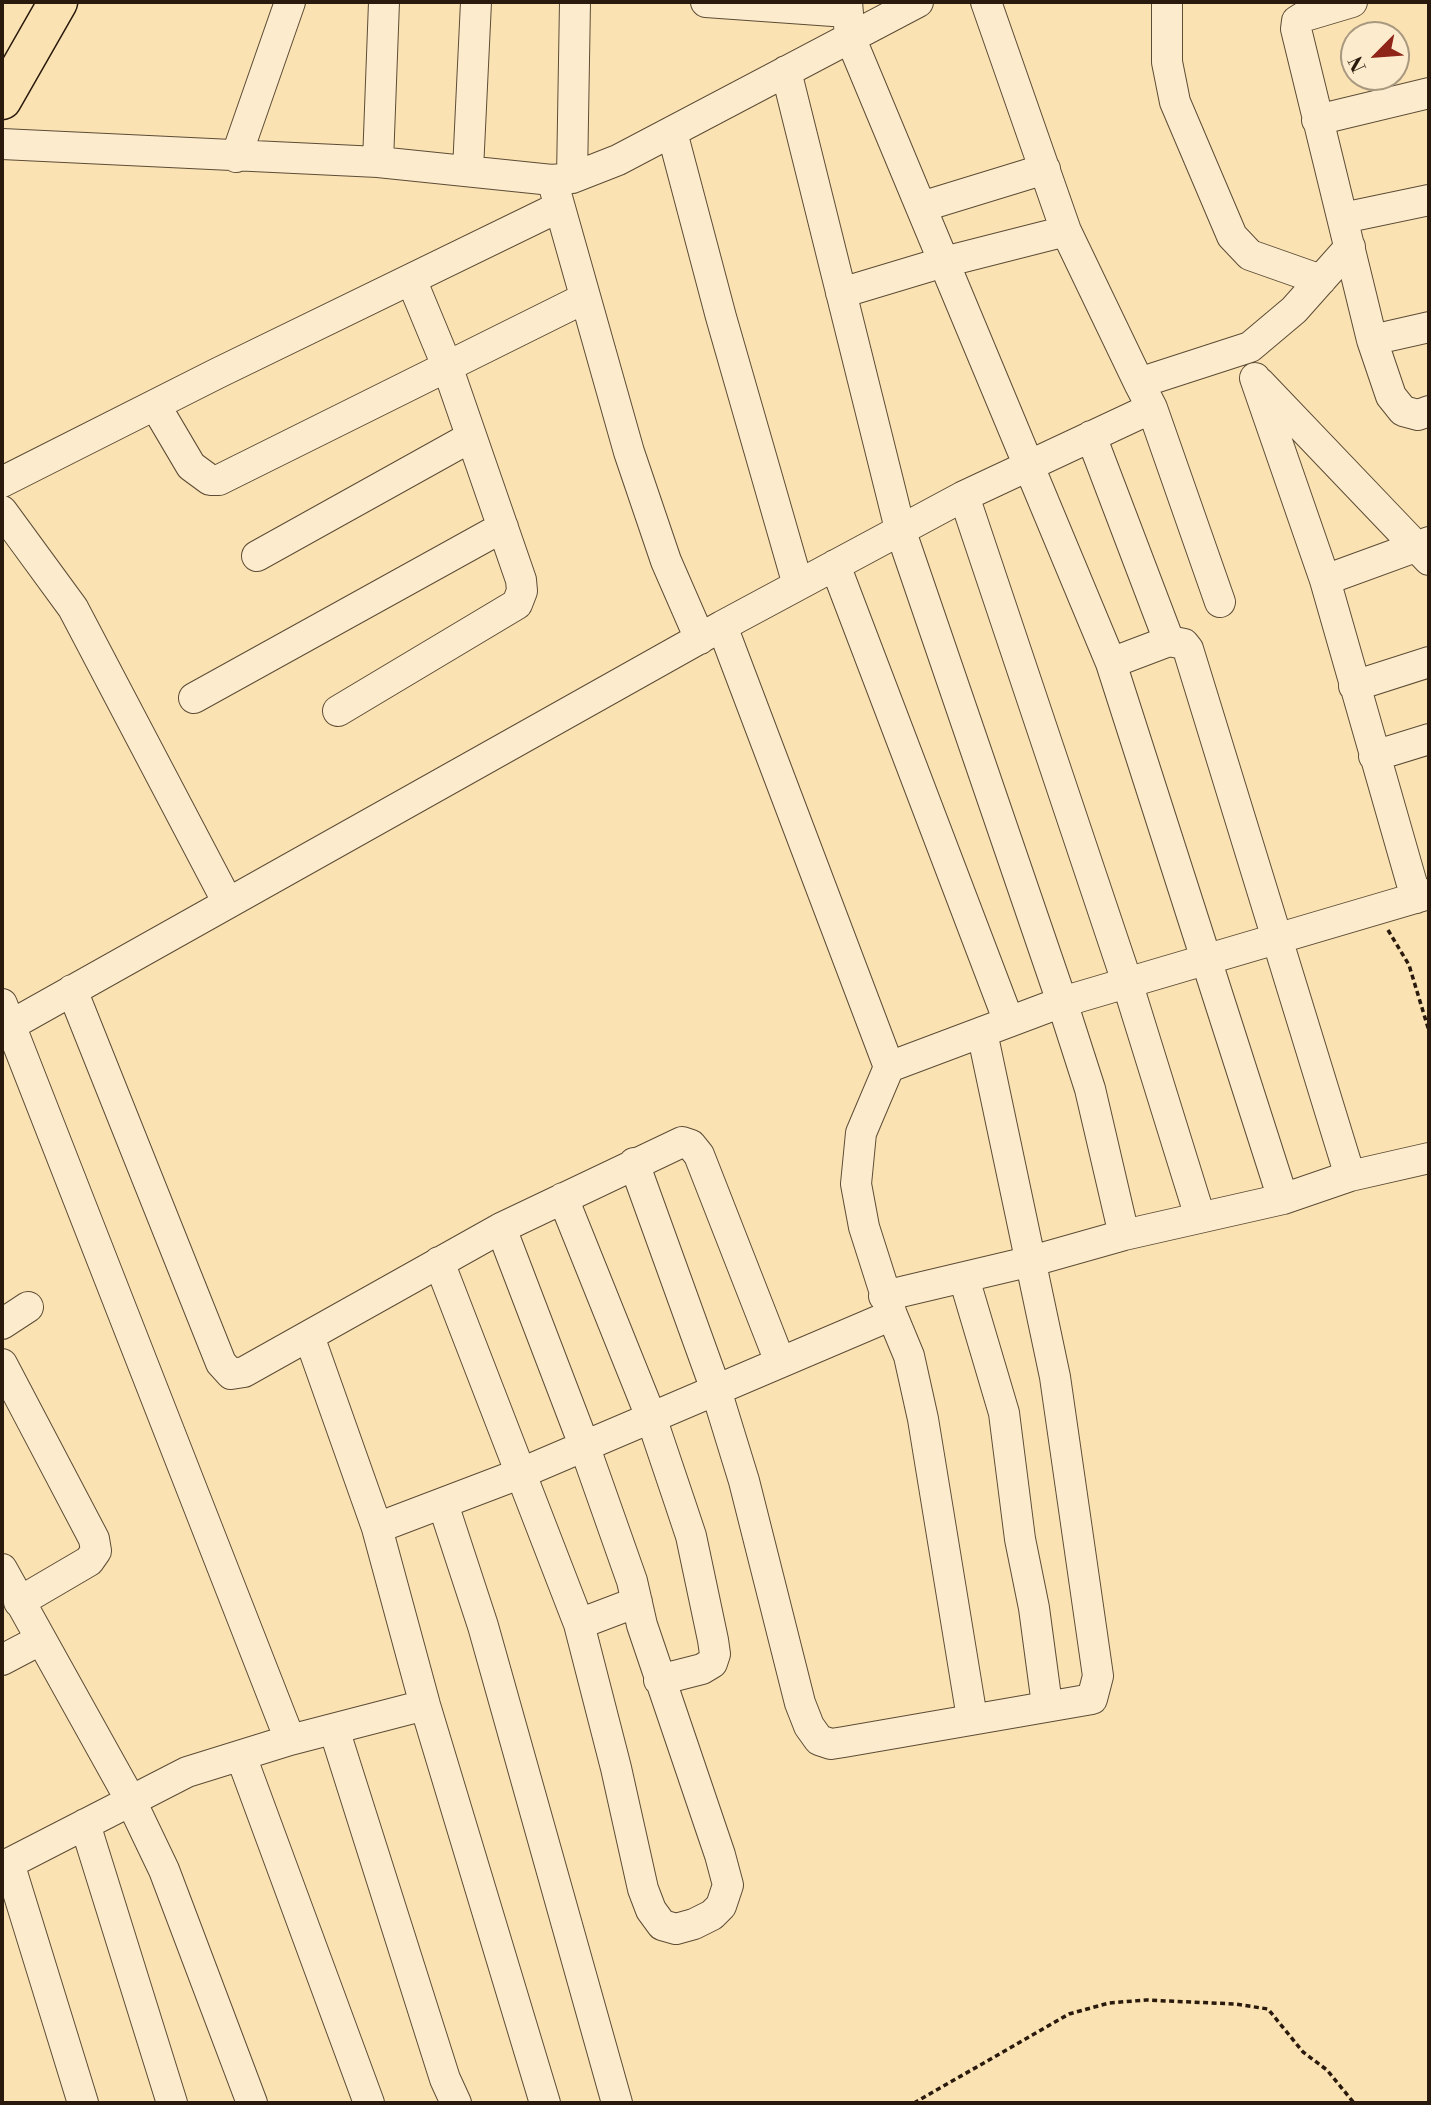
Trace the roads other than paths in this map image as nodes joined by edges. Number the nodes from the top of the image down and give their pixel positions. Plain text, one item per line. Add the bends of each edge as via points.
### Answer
1 (58, 2) edge
2 (290, 2) edge
3 (384, 2) edge
4 (475, 2) edge
5 (575, 2) edge
6 (706, 2) edge
7 (728, 2) edge
8 (918, 2) edge
9 (986, 2) edge
10 (1167, 2) edge
11 (1352, 2) edge
12 (848, 17) edge
13 (786, 71) junction
14 (1429, 93) edge
15 (2, 100) edge
16 (1317, 120) junction
17 (672, 132) junction
18 (2, 144) edge
19 (236, 157) junction
20 (378, 162) junction
21 (1045, 169) junction
22 (468, 170) junction
23 (561, 188) junction
24 (1429, 200) edge
25 (921, 207) junction
26 (1343, 218) junction
27 (1066, 231) junction
28 (1350, 247) junction
29 (944, 261) junction
30 (411, 279) junction
31 (1321, 280) junction
32 (841, 293) junction
33 (585, 298) junction
34 (1429, 327) edge
35 (1373, 340) junction
36 (1227, 355) junction
37 (447, 366) junction
38 (1255, 378) junction
39 (1145, 396) junction
40 (155, 405) junction
41 (1429, 411) edge
42 (1091, 436) junction
43 (471, 437) junction
44 (1029, 464) junction
45 (2, 482) edge
46 (964, 496) junction
47 (2, 511) edge
48 (503, 527) junction
49 (900, 529) junction
50 (1425, 549) edge
51 (257, 556) dead end
52 (835, 565) junction
53 (1325, 580) junction
54 (798, 585) junction
55 (1220, 602) dead end
56 (711, 632) junction
57 (1169, 641) junction
58 (1429, 662) edge
59 (1111, 663) junction
60 (1354, 686) junction
61 (194, 698) dead end
62 (338, 711) dead end
63 (1429, 739) edge
64 (1374, 756) junction
65 (1423, 896) edge
66 (228, 901) junction
67 (1278, 937) junction
68 (1204, 959) junction
69 (1127, 982) junction
70 (72, 990) junction
71 (1062, 1002) junction
72 (5, 1019) edge
73 (995, 1027) junction
74 (889, 1067) junction
75 (1429, 1158) edge
76 (634, 1163) junction
77 (1350, 1177) junction
78 (563, 1198) junction
79 (1283, 1199) junction
80 (1200, 1217) junction
81 (501, 1228) junction
82 (1124, 1235) junction
83 (1032, 1261) junction
84 (439, 1262) junction
85 (964, 1278) junction
86 (888, 1305) junction
87 (27, 1307) dead end
88 (2, 1324) edge
89 (309, 1336) junction
90 (780, 1363) junction
91 (2, 1364) edge
92 (716, 1390) junction
93 (651, 1418) junction
94 (584, 1445) junction
95 (519, 1474) junction
96 (443, 1504) junction
97 (377, 1528) junction
98 (2, 1569) edge
99 (19, 1602) junction
100 (637, 1602) junction
101 (579, 1624) junction
102 (40, 1640) junction
103 (2, 1660) edge
104 (659, 1680) junction
105 (425, 1705) junction
106 (1047, 1705) junction
107 (972, 1718) junction
108 (334, 1729) junction
109 (290, 1740) junction
110 (241, 1756) junction
111 (130, 1799) junction
112 (85, 1824) junction
113 (6, 1865) edge
114 (83, 2103) edge
115 (172, 2103) edge
116 (252, 2103) edge
117 (369, 2103) edge
118 (456, 2103) edge
119 (545, 2103) edge
120 (617, 2103) edge

1 - 15 main road
2 - 19 street
3 - 20 street
4 - 22 street
5 - 23 street
6 - 7 street
7 - 12 street
8 - 12 street
9 - 21 street
10 - 31 street via 1167,62 1175,102 1232,236 1250,255
11 - 16 street via 1297,21
12 - 13 street
12 - 25 street
13 - 17 street
13 - 32 street
14 - 16 street
16 - 26 street
17 - 23 street
17 - 54 street
18 - 19 street
19 - 20 street
20 - 22 street
21 - 25 street
21 - 27 street
22 - 23 street
23 - 30 street
23 - 33 street
24 - 26 street
25 - 29 street
26 - 28 street
27 - 29 street
27 - 39 street
28 - 31 street
28 - 35 street
29 - 32 street
29 - 44 street
30 - 37 street
30 - 40 street
31 - 36 street via 1273,331 1250,347
32 - 49 street
33 - 37 street
33 - 56 street via 666,561
34 - 35 street
35 - 41 street via 1391,396 1403,411 1418,415
36 - 38 street
36 - 39 street
37 - 40 street via 219,480 211,480 191,466
37 - 43 street
38 - 50 street
38 - 53 street
39 - 42 street
39 - 55 street
40 - 45 street
42 - 44 street
42 - 57 street
43 - 48 street
43 - 51 street
44 - 46 street
44 - 59 street
46 - 49 street
46 - 69 street
47 - 66 street via 74,608
48 - 61 street
48 - 62 street via 521,580 517,604
49 - 52 street
49 - 71 street
50 - 53 street
52 - 54 street
52 - 73 street
53 - 60 street
54 - 56 street
56 - 66 street
56 - 74 street
57 - 59 street
57 - 67 street via 1188,649
58 - 60 street
59 - 68 street
60 - 64 street
63 - 64 street
64 - 65 street
65 - 67 street
66 - 70 street
67 - 68 street
67 - 77 street
68 - 69 street
68 - 79 street
69 - 71 street
69 - 80 street
70 - 72 street
70 - 89 street via 221,1363 231,1374 244,1372
71 - 73 street
71 - 82 street via 1090,1089
72 - 109 street
73 - 74 street
73 - 83 street
74 - 86 street via 861,1133 856,1184
75 - 77 street
76 - 78 street
76 - 90 street via 682,1142 699,1155
76 - 92 street
77 - 79 street
78 - 81 street
78 - 93 street
79 - 80 street
80 - 82 street
81 - 84 street
81 - 94 street
82 - 83 street
83 - 85 street
83 - 106 street via 1055,1377 1098,1676 1092,1699
84 - 89 street
84 - 95 street
85 - 86 street
85 - 106 street via 1004,1413
86 - 90 street
86 - 107 street via 909,1356 923,1419
87 - 88 street
89 - 97 street
90 - 92 street
91 - 99 street via 94,1539 96,1551 89,1560
92 - 93 street
92 - 107 street via 800,1703 819,1740 831,1744
93 - 94 street
93 - 104 street via 691,1536 715,1654 702,1669
94 - 95 street
94 - 100 street
95 - 96 street
95 - 101 street
96 - 97 street
96 - 120 street via 487,1639
97 - 105 street
98 - 99 street
99 - 102 street
100 - 101 street
100 - 104 street
101 - 104 street via 643,1889 662,1925 676,1929 712,1915 721,1906 728,1885 706,1808
102 - 103 street
102 - 111 street
105 - 108 street
105 - 119 street
106 - 107 street
108 - 109 street
108 - 118 street
109 - 110 street
110 - 111 street via 187,1772
110 - 117 street
111 - 112 street
111 - 116 street via 163,1870
112 - 113 street
112 - 115 street
113 - 114 street

